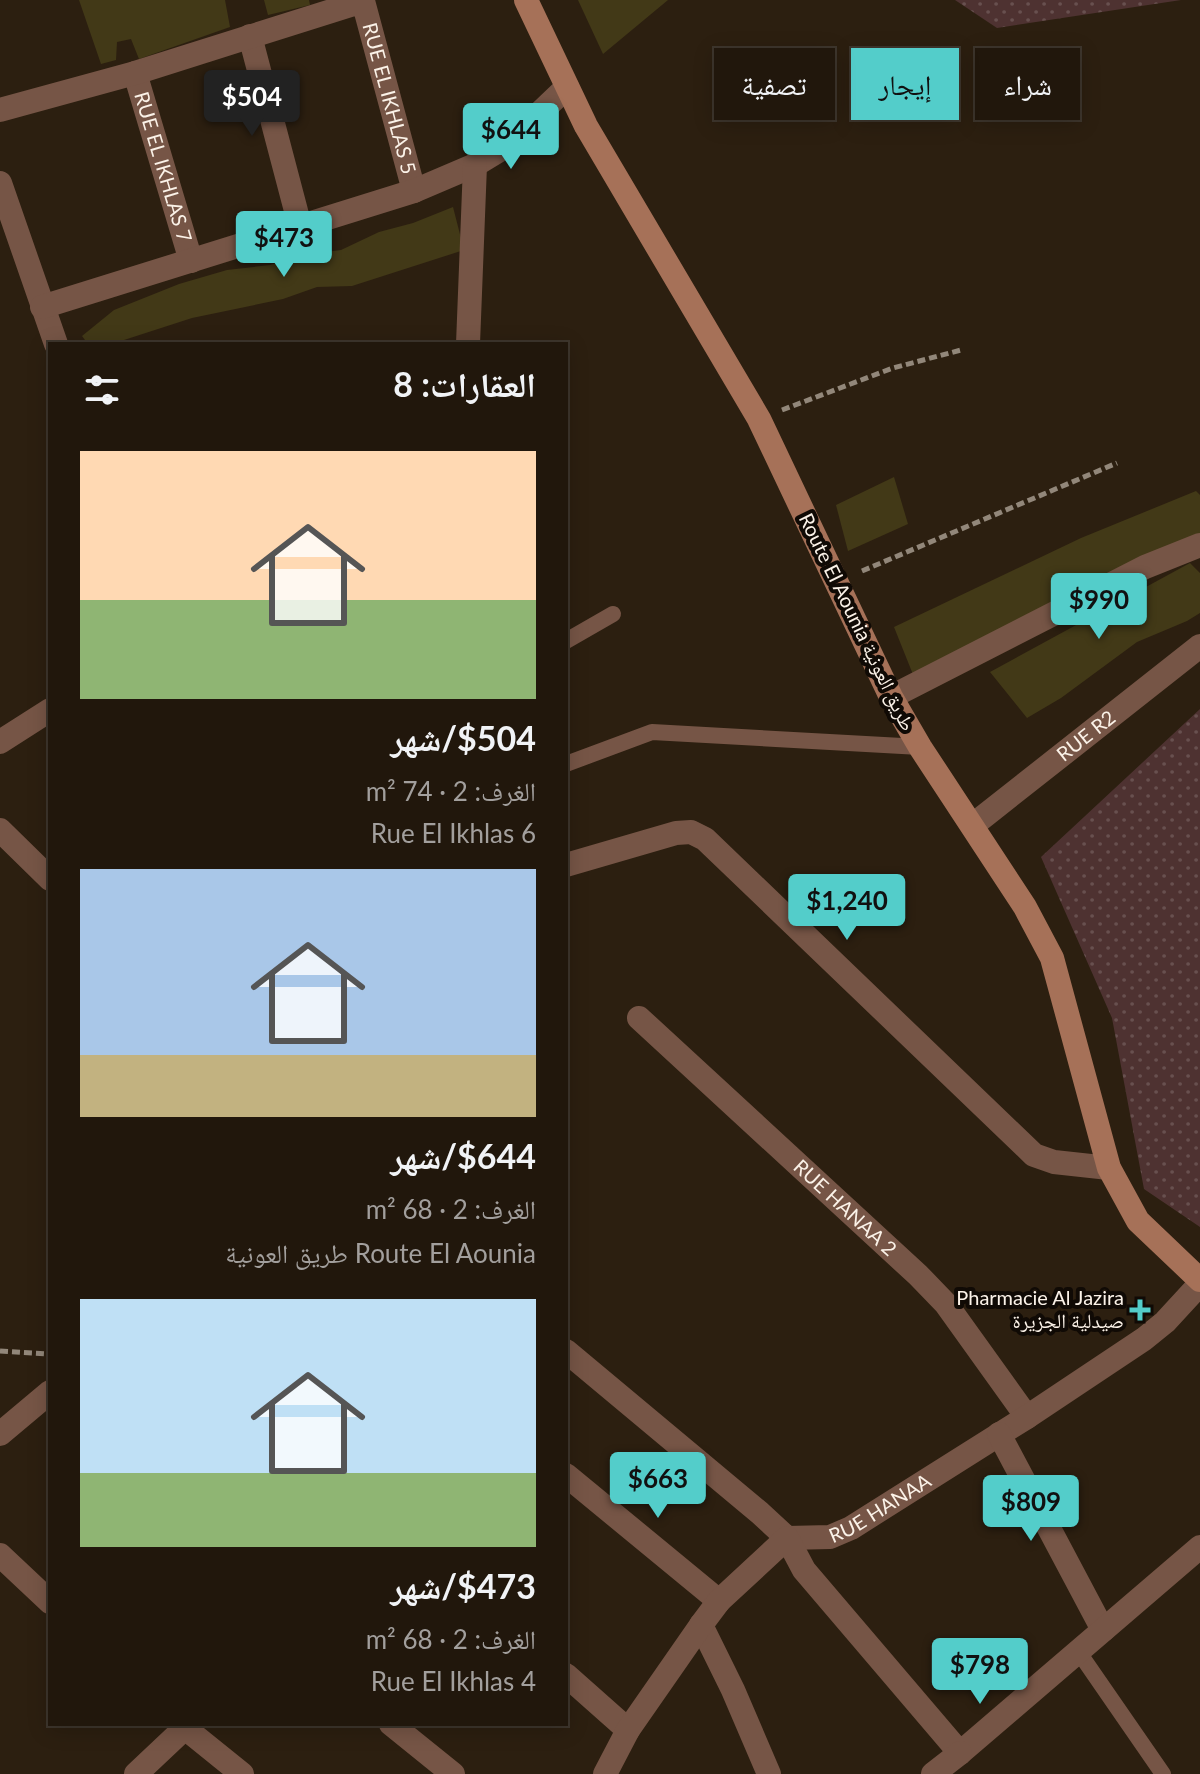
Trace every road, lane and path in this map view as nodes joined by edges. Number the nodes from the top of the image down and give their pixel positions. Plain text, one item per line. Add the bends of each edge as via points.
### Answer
1 (526, 0) edge
2 (250, 36) junction
3 (135, 73) junction
4 (567, 87) junction
5 (0, 110) edge
6 (475, 165) junction
7 (1, 188) edge
8 (414, 191) junction
9 (300, 226) junction
10 (191, 261) junction
11 (42, 307) junction
12 (55, 342) edge
13 (468, 342) edge
14 (961, 350) dead end
15 (759, 419) junction
16 (1117, 463) dead end
17 (1200, 545) edge
18 (835, 582) junction
19 (613, 614) dead end
20 (568, 640) edge
21 (1200, 646) edge
22 (891, 697) junction
23 (48, 711) edge
24 (0, 742) edge
25 (920, 747) junction
26 (568, 763) edge
27 (973, 825) junction
28 (0, 830) edge
29 (568, 864) edge
30 (48, 877) edge
31 (639, 1018) dead end
32 (1109, 1168) junction
33 (1200, 1282) edge
34 (0, 1351) edge
35 (48, 1354) edge
36 (570, 1363) edge
37 (48, 1394) edge
38 (1027, 1417) junction
39 (0, 1434) edge
40 (999, 1434) junction
41 (568, 1477) edge
42 (787, 1538) junction
43 (1200, 1547) edge
44 (0, 1555) edge
45 (48, 1600) edge
46 (719, 1601) junction
47 (701, 1625) junction
48 (1103, 1630) junction
49 (1078, 1651) junction
50 (568, 1677) edge
51 (183, 1726) edge
52 (185, 1726) edge
53 (393, 1726) edge
54 (628, 1730) junction
55 (960, 1753) junction
56 (136, 1774) edge
57 (242, 1774) edge
58 (453, 1774) edge
59 (605, 1774) edge
60 (769, 1774) edge
61 (933, 1774) edge
62 (1163, 1774) edge

1 - 4 street, Route El Aounia طريق العونية
2 - 3 street, RUE EL IKHLAS 5
2 - 8 street, RUE EL IKHLAS 5 via 363,1
2 - 9 street
3 - 5 street, RUE EL IKHLAS 5
3 - 10 street, RUE EL IKHLAS 7
4 - 6 street via 503,148
4 - 15 street, Route El Aounia طريق العونية
6 - 8 street
6 - 13 street
7 - 11 street
8 - 9 street
9 - 10 street
10 - 11 street
11 - 12 street
14 - 15 path via 893,368
15 - 18 street, Route El Aounia طريق العونية
16 - 18 path
17 - 22 street via 1145,567
18 - 22 street, Route El Aounia طريق العونية
19 - 20 lane
21 - 27 street, RUE R2
22 - 25 street, Route El Aounia طريق العونية
23 - 24 street
25 - 26 lane via 652,732
25 - 27 street, Route El Aounia طريق العونية
27 - 32 street, Route El Aounia طريق العونية via 1052,958
28 - 30 street
29 - 32 street via 676,833 691,832 705,839 1034,1155
31 - 38 street, RUE HANAA 2 via 918,1275 946,1304
32 - 33 street, Route El Aounia طريق العونية via 1138,1221
33 - 38 street, RUE HANAA via 1144,1339
34 - 35 path
36 - 42 street
37 - 39 street
38 - 40 street, RUE HANAA
40 - 42 street, RUE HANAA via 851,1528 830,1537
40 - 48 street
41 - 46 street
42 - 46 street
42 - 55 street via 804,1570
43 - 48 street
44 - 45 street
46 - 47 street
47 - 54 street
47 - 60 street
48 - 49 street
49 - 55 street
49 - 62 lane
50 - 54 street
51 - 56 street
52 - 57 street
53 - 58 street
54 - 59 street
55 - 61 street

